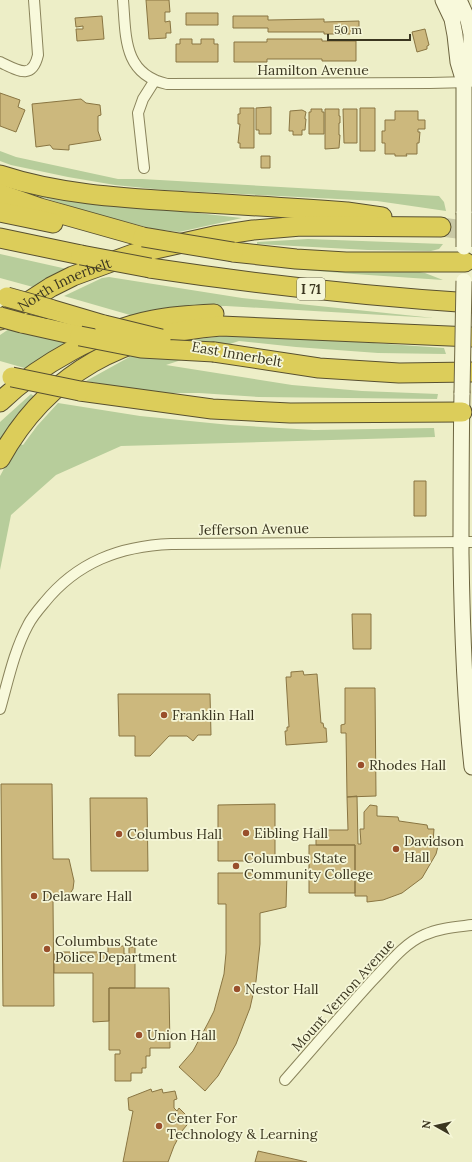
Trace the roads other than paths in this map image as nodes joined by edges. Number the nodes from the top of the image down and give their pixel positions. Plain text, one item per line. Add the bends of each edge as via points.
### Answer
1 (34, 0) edge
2 (123, 0) edge
3 (443, 0) edge
4 (459, 0) edge
5 (0, 62) edge
6 (155, 80) junction
7 (468, 82) edge
8 (144, 168) dead end
9 (0, 175) edge
10 (0, 194) edge
11 (0, 212) edge
12 (0, 238) edge
13 (143, 238) junction
14 (467, 257) edge
15 (4, 296) edge
16 (472, 303) edge
17 (0, 318) edge
18 (113, 327) junction
19 (416, 336) junction
20 (472, 337) edge
21 (214, 352) junction
22 (472, 372) edge
23 (6, 376) edge
24 (0, 402) edge
25 (467, 412) edge
26 (0, 458) edge
27 (467, 542) edge
28 (0, 709) edge
29 (472, 767) edge
30 (472, 925) edge
31 (285, 1080) dead end

1 - 5 street via 38,56 36,64 30,71 24,72
2 - 6 street via 128,50 139,70
3 - 7 main road via 456,35 458,62
4 - 7 main road via 471,34 472,63
6 - 7 street, Hamilton Avenue via 173,85
6 - 8 street via 143,99 138,114
7 - 14 main road, bridge via 464,214
9 - 17 highway, North Innerbelt via 70,192 119,198 347,212 440,227 301,226 214,236 132,254 73,276
10 - 13 highway
11 - 13 highway
12 - 16 highway, I 71, bridge via 150,268 289,287
13 - 14 highway, bridge via 232,252 346,262
14 - 25 main road, bridge via 464,281 462,393
15 - 18 highway, East Innerbelt, bridge
17 - 21 highway, bridge via 141,348
18 - 19 highway via 186,315 261,315 340,322
18 - 21 highway, East Innerbelt, bridge
18 - 24 highway via 50,363 14,388
19 - 20 highway
19 - 26 highway via 221,326 192,328 153,336 94,360 72,374 36,407
21 - 22 highway, East Innerbelt via 333,369 399,373
23 - 25 highway, bridge via 80,391 212,409 353,413
25 - 27 main road
27 - 28 street, Jefferson Avenue via 151,545 120,551 75,573 50,595 32,617 14,659
27 - 29 main road via 463,658
30 - 31 street, Mount Vernon Avenue via 437,930 411,942 351,1004

